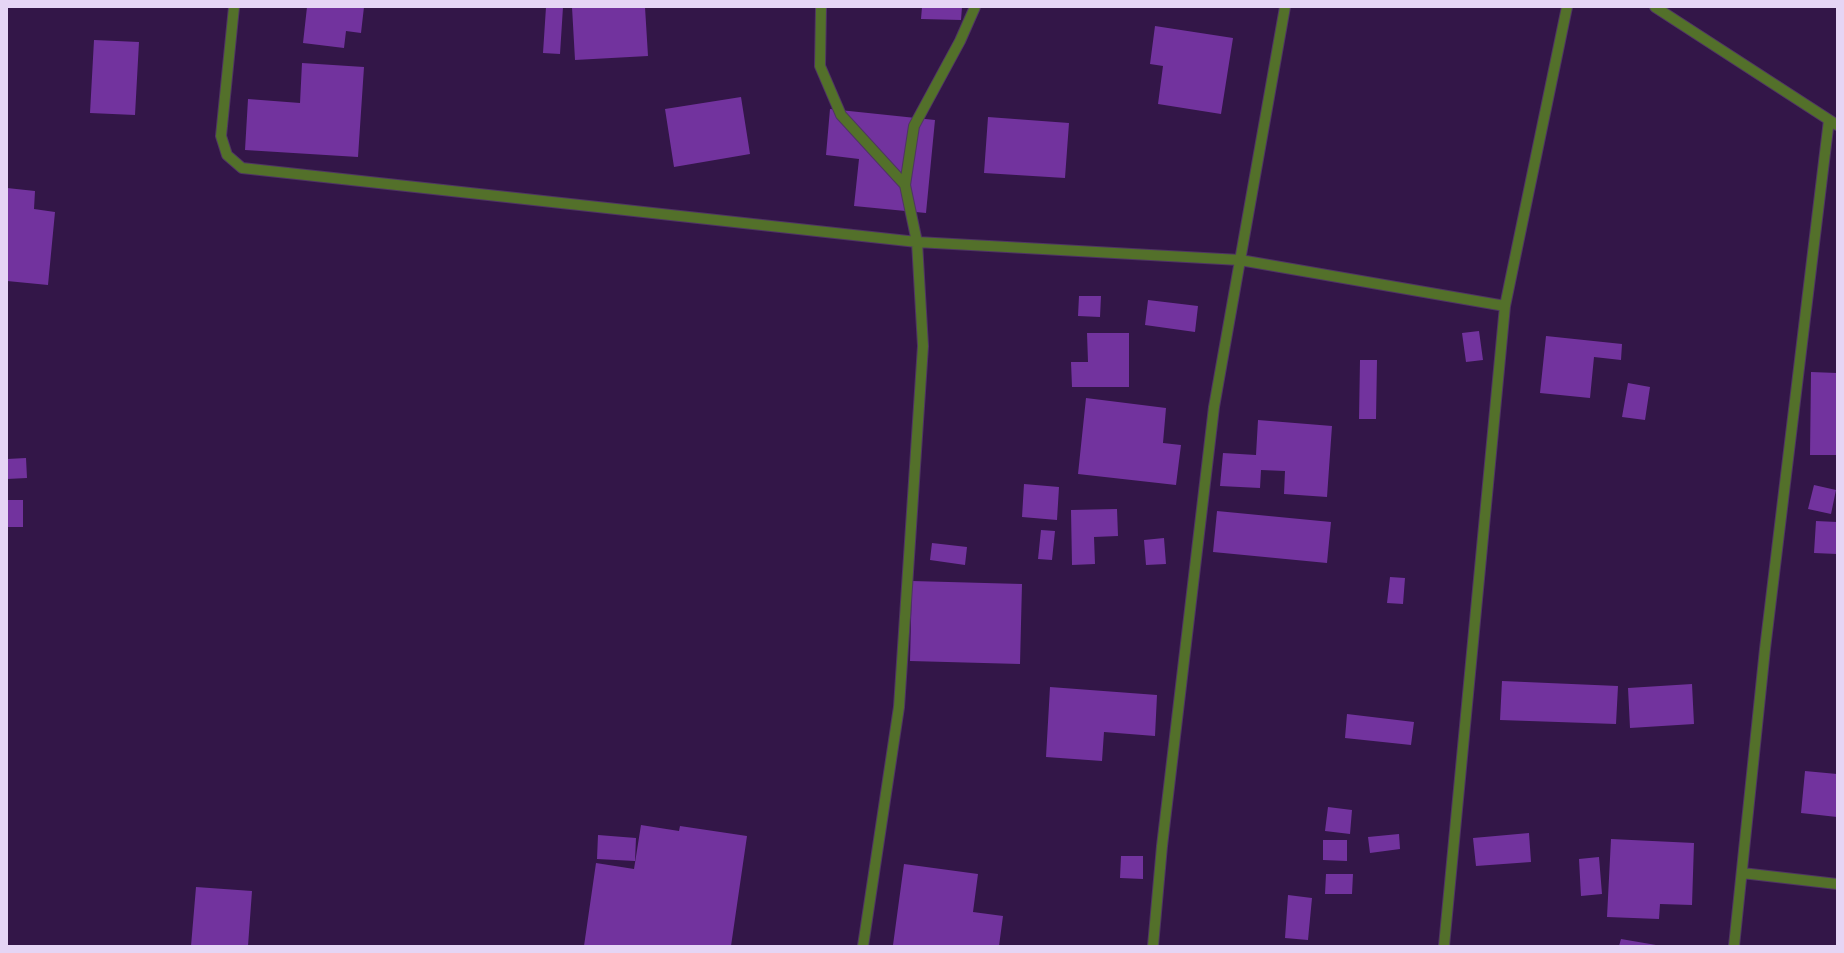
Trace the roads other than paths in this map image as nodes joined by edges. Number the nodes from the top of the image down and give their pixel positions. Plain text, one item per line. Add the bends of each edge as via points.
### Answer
1 (234, 7) edge
2 (821, 7) edge
3 (975, 7) edge
4 (1285, 7) edge
5 (1567, 7) edge
6 (1655, 7) edge
7 (1833, 122) edge
8 (905, 185) junction
9 (917, 242) junction
10 (1240, 260) junction
11 (1505, 306) junction
12 (1742, 872) junction
13 (1837, 884) edge
14 (863, 946) edge
15 (1153, 946) edge
16 (1444, 946) edge
17 (1734, 946) edge

1 - 9 street via 221,136 226,155 242,168
2 - 8 street via 820,66 841,115
3 - 8 street via 960,41 914,126
4 - 10 street
5 - 11 street
6 - 7 street
7 - 12 street via 1765,649
8 - 9 street
9 - 10 street
9 - 14 street via 923,346 899,699
10 - 11 street
10 - 15 street via 1214,407 1162,846
11 - 16 street
12 - 13 street
12 - 17 street

